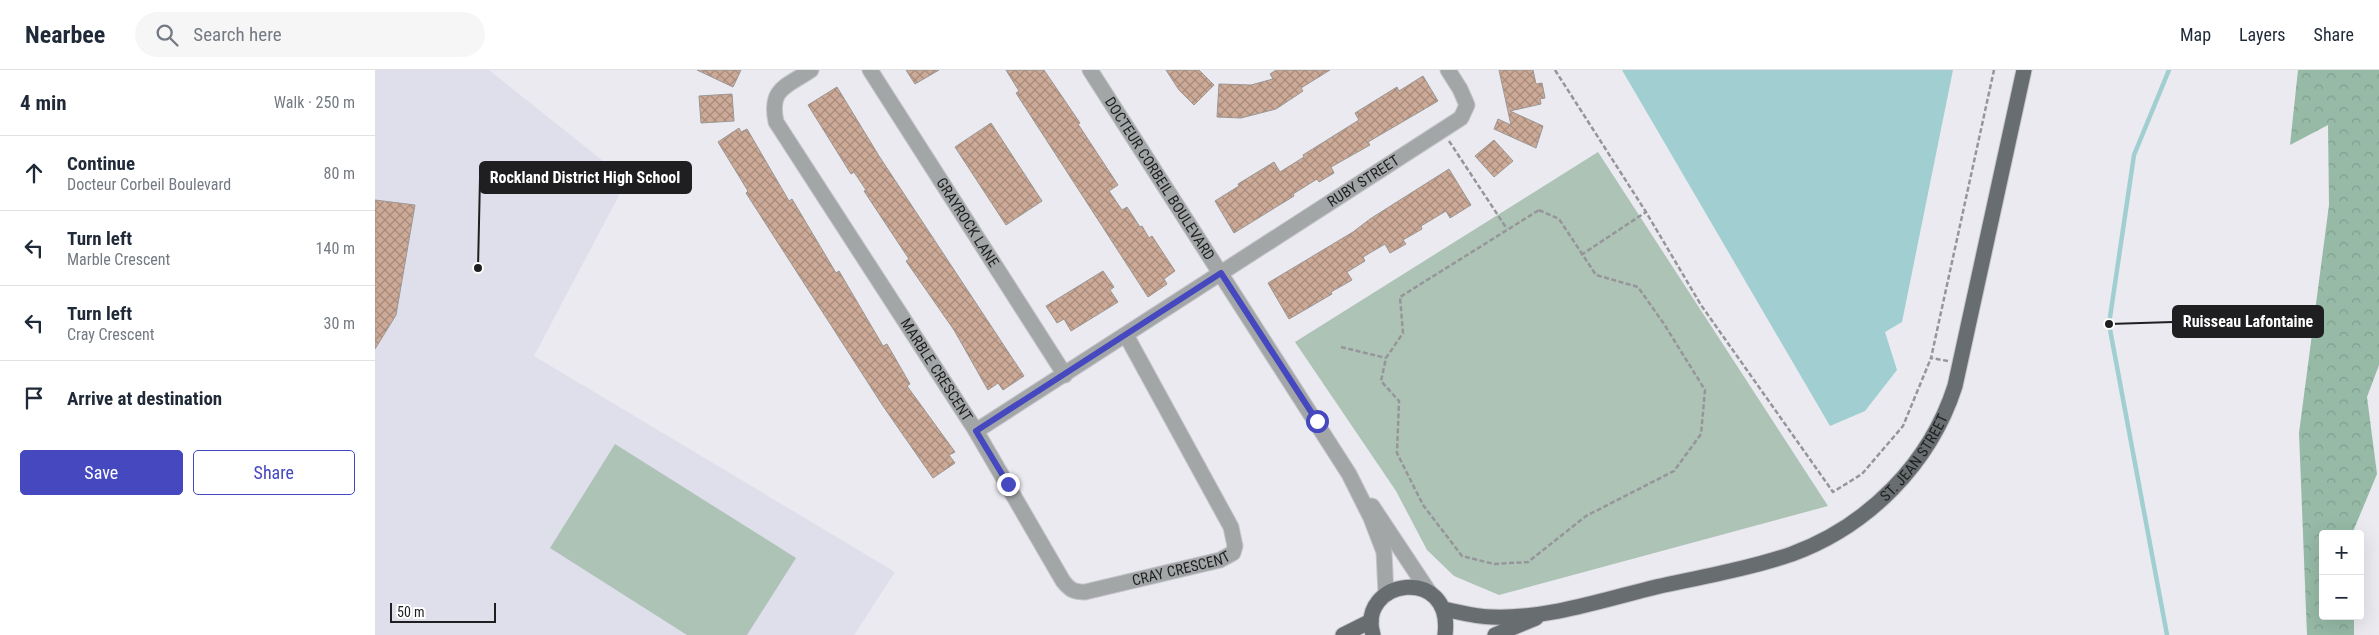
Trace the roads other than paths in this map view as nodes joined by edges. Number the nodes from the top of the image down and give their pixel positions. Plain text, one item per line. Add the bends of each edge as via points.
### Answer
1 (811, 70) edge
2 (870, 70) edge
3 (1091, 70) edge
4 (1448, 70) edge
5 (2024, 70) edge
6 (1221, 273) junction
7 (1126, 335) junction
8 (1065, 374) junction
9 (976, 431) junction
10 (1358, 490) junction
11 (1429, 592) junction
12 (1386, 594) junction
13 (1444, 609) junction
14 (1552, 612) junction
15 (1372, 628) edge
16 (1343, 635) edge
17 (1445, 635) edge
18 (1495, 635) edge

1 - 9 street, MARBLE CRESCENT via 777,93 773,106 777,122
2 - 8 street, GRAYROCK LANE
3 - 6 street, DOCTEUR CORBEIL BOULEVARD
4 - 6 street, RUBY STREET via 1467,105 1461,118
5 - 14 main road, ST. JEAN STREET via 1961,363 1944,416 1919,458 1892,490 1877,505 1837,532 1780,558
6 - 7 street, MARBLE CRESCENT
6 - 10 street, DOCTEUR CORBEIL BOULEVARD
7 - 8 street, MARBLE CRESCENT
7 - 9 street, CRAY CRESCENT via 1231,527 1235,546 1228,558 1085,592 1070,589
8 - 9 street, MARBLE CRESCENT
10 - 11 street, DOCTEUR CORBEIL BOULEVARD via 1379,514
10 - 12 street, DOCTEUR CORBEIL BOULEVARD via 1384,552
11 - 12 main road via 1407,586
11 - 13 main road
12 - 15 main road via 1376,606
13 - 14 main road, ST. JEAN STREET via 1492,617
13 - 17 main road
14 - 18 main road, ST. JEAN STREET
15 - 16 main road

